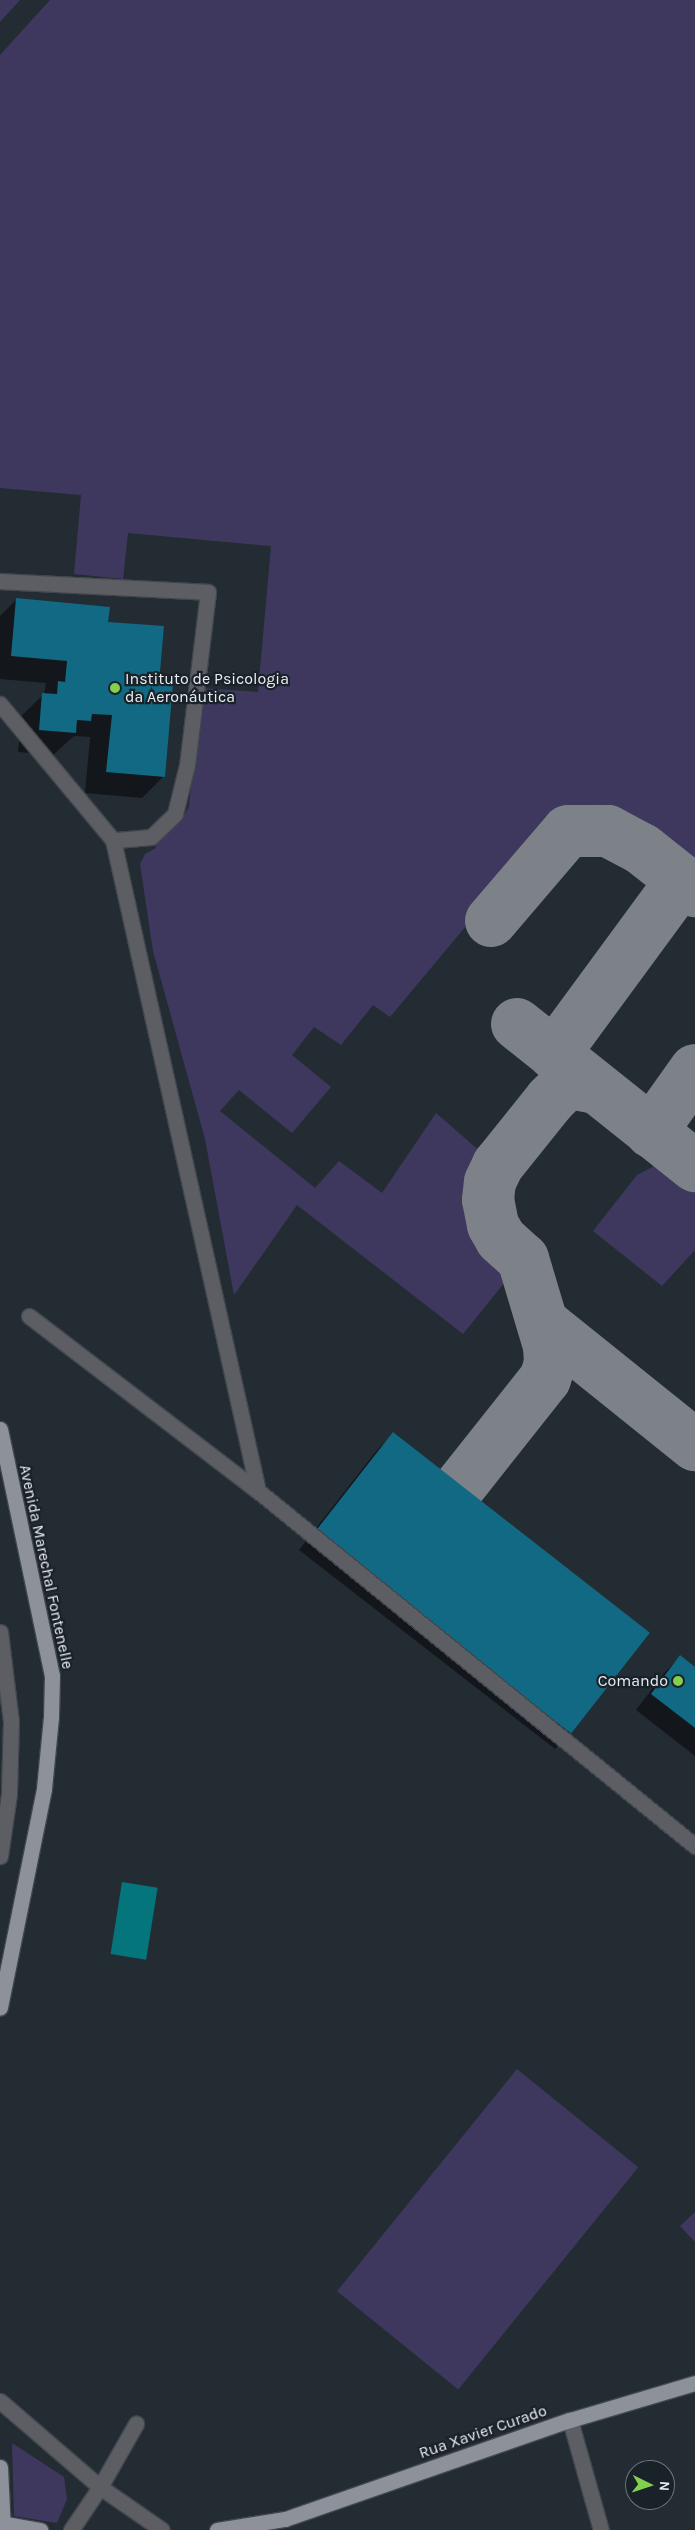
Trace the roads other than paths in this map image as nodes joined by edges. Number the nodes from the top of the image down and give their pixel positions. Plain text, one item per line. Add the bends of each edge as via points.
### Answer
1 (0, 581) edge
2 (0, 704) edge
3 (113, 840) junction
4 (29, 1316) dead end
5 (0, 1429) edge
6 (258, 1491) junction
7 (0, 1632) edge
8 (5, 1794) edge
9 (695, 1846) edge
10 (0, 1856) edge
11 (0, 2008) edge
12 (695, 2383) edge
13 (0, 2401) edge
14 (570, 2420) junction
15 (136, 2424) dead end
16 (0, 2467) edge
17 (100, 2487) junction
18 (285, 2519) junction
19 (2, 2526) edge
20 (40, 2530) edge
21 (71, 2530) edge
22 (162, 2530) edge
23 (217, 2530) edge
24 (267, 2530) edge
25 (601, 2530) edge

1 - 3 street via 208,592 187,765 175,814 151,837
2 - 3 street
3 - 6 street
4 - 6 street
5 - 11 main road, Avenida Marechal Fontenelle via 52,1676 52,1717 44,1789
6 - 9 street
7 - 8 street via 11,1721
8 - 10 street
12 - 14 main road, Rua Xavier Curado
13 - 17 street
14 - 18 main road, Rua Xavier Curado
14 - 25 street
15 - 17 street
16 - 19 main road
17 - 21 street
17 - 22 street
18 - 23 main road, Rua Xavier Curado
18 - 24 main road, Rua Xavier Curado
19 - 20 main road

